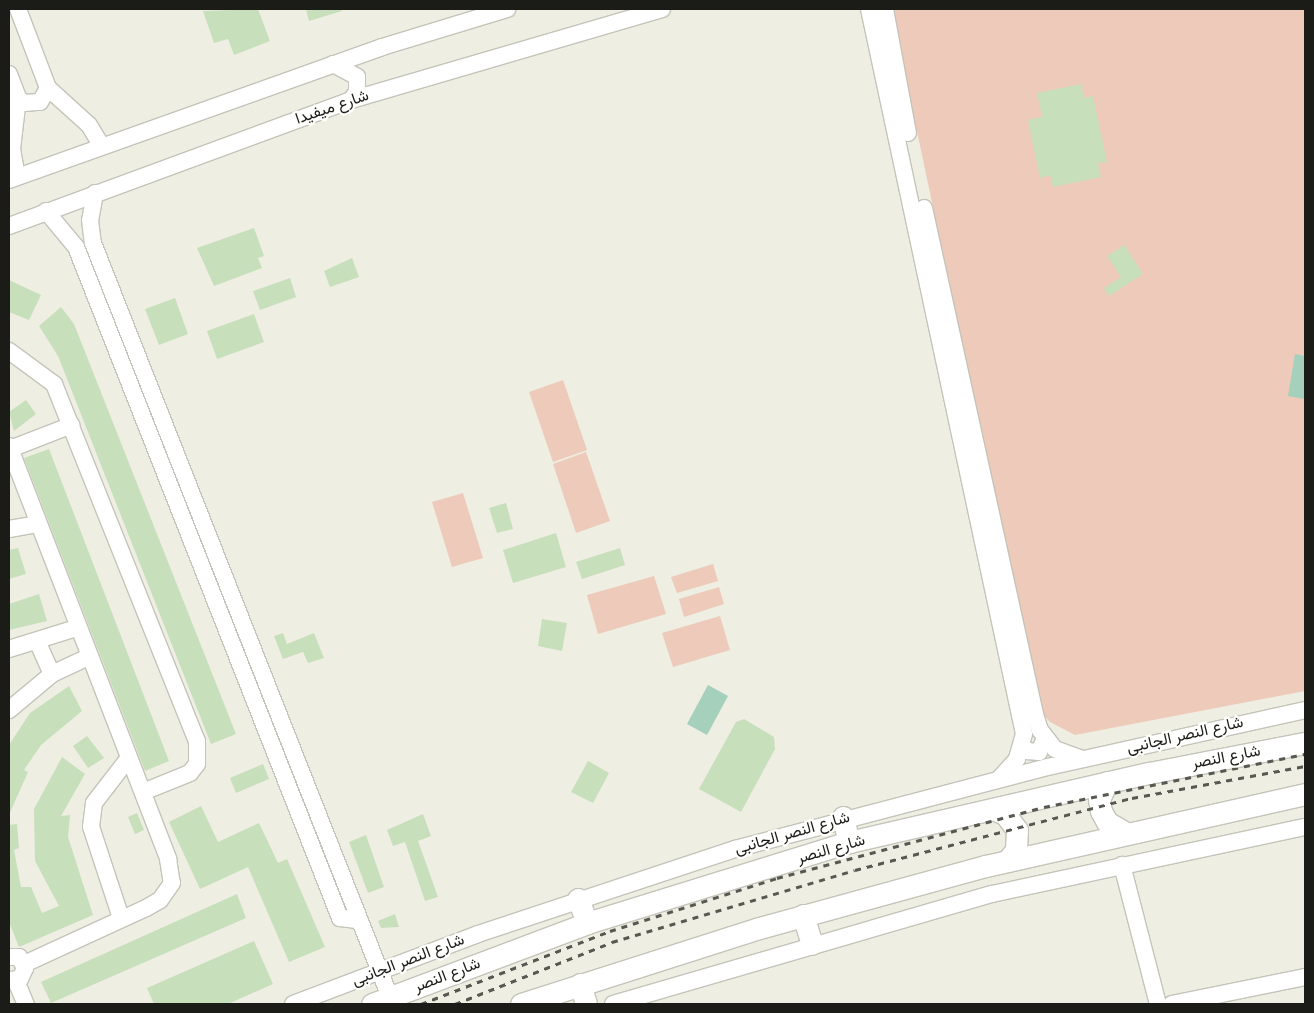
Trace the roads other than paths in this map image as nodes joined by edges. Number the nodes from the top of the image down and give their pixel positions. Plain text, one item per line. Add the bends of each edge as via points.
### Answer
1 (18, 9) edge
2 (507, 9) edge
3 (662, 9) edge
4 (869, 9) edge
5 (885, 9) edge
6 (333, 64) junction
7 (9, 74) edge
8 (48, 88) junction
9 (18, 98) junction
10 (351, 100) junction
11 (100, 145) junction
12 (13, 178) edge
13 (95, 192) junction
14 (46, 211) junction
15 (9, 226) edge
16 (90, 232) junction
17 (70, 237) junction
18 (125, 325) junction
19 (109, 331) junction
20 (9, 351) edge
21 (72, 425) junction
22 (9, 448) edge
23 (36, 524) junction
24 (9, 529) edge
25 (76, 628) junction
26 (38, 643) junction
27 (9, 649) edge
28 (88, 657) junction
29 (52, 674) junction
30 (9, 710) edge
31 (1305, 710) edge
32 (1045, 738) junction
33 (1305, 743) edge
34 (1022, 745) junction
35 (128, 759) junction
36 (1082, 759) junction
37 (998, 779) junction
38 (1107, 782) junction
39 (143, 792) junction
40 (1305, 794) edge
41 (993, 809) junction
42 (843, 818) junction
43 (1305, 827) edge
44 (1124, 832) junction
45 (849, 842) junction
46 (1007, 860) junction
47 (1122, 865) junction
48 (578, 898) junction
49 (803, 915) junction
50 (121, 918) junction
51 (357, 920) junction
52 (587, 923) junction
53 (812, 944) junction
54 (13, 958) edge
55 (379, 970) junction
56 (1305, 977) edge
57 (12, 980) edge
58 (583, 994) edge
59 (381, 1000) edge
60 (26, 1004) edge
61 (293, 1004) edge
62 (521, 1004) edge
63 (613, 1004) edge
64 (1158, 1004) edge
65 (1172, 1004) edge

1 - 8 street
2 - 6 street
3 - 10 street, شارع ميفيدا
4 - 34 street via 1016,696
5 - 32 street via 906,122 1035,714
6 - 10 street via 357,77 358,87
6 - 11 street
7 - 9 street
8 - 9 street via 40,102 24,103
8 - 11 street via 89,125
9 - 12 street via 12,149
10 - 13 street, شارع ميفيدا
11 - 12 street
13 - 14 street, شارع ميفيدا
13 - 16 street
14 - 15 street, شارع ميفيدا
14 - 17 street
16 - 17 street via 77,230
16 - 18 street
17 - 19 street
18 - 19 street
18 - 51 street
19 - 51 street via 339,916 345,922
20 - 21 street via 54,384
21 - 22 street
21 - 39 street via 200,752 190,773
22 - 23 street
23 - 24 street
23 - 25 street
25 - 26 street
25 - 28 street
26 - 27 street
26 - 29 street
28 - 29 street
28 - 35 street
29 - 30 street
31 - 36 street, شارع النصر الجانبى
32 - 34 street via 1039,752 1031,753
32 - 36 street via 1055,749
33 - 38 main road, شارع النصر
34 - 37 street via 1018,759
35 - 39 street
35 - 50 street via 94,803 91,827
36 - 37 street, شارع النصر الجانبى
37 - 42 street, شارع النصر الجانبى
38 - 41 main road, شارع النصر
38 - 44 main road via 1099,799 1101,812 1107,822
39 - 50 street via 168,859 172,883 160,900
40 - 44 main road
41 - 45 main road, شارع النصر
41 - 46 main road via 1011,818 1017,830 1016,850
42 - 45 main road
42 - 48 street, شارع النصر الجانبى
43 - 47 street
44 - 46 main road
45 - 52 main road, شارع النصر
46 - 49 main road
47 - 53 street
47 - 64 street
48 - 52 main road
48 - 55 street, شارع النصر الجانبى
49 - 53 main road
49 - 58 main road
50 - 54 street
51 - 55 street
52 - 59 main road, شارع النصر
53 - 63 street
54 - 57 street via 25,972
55 - 59 street
55 - 61 street, شارع النصر الجانبى
56 - 65 street
57 - 60 street
58 - 62 main road

